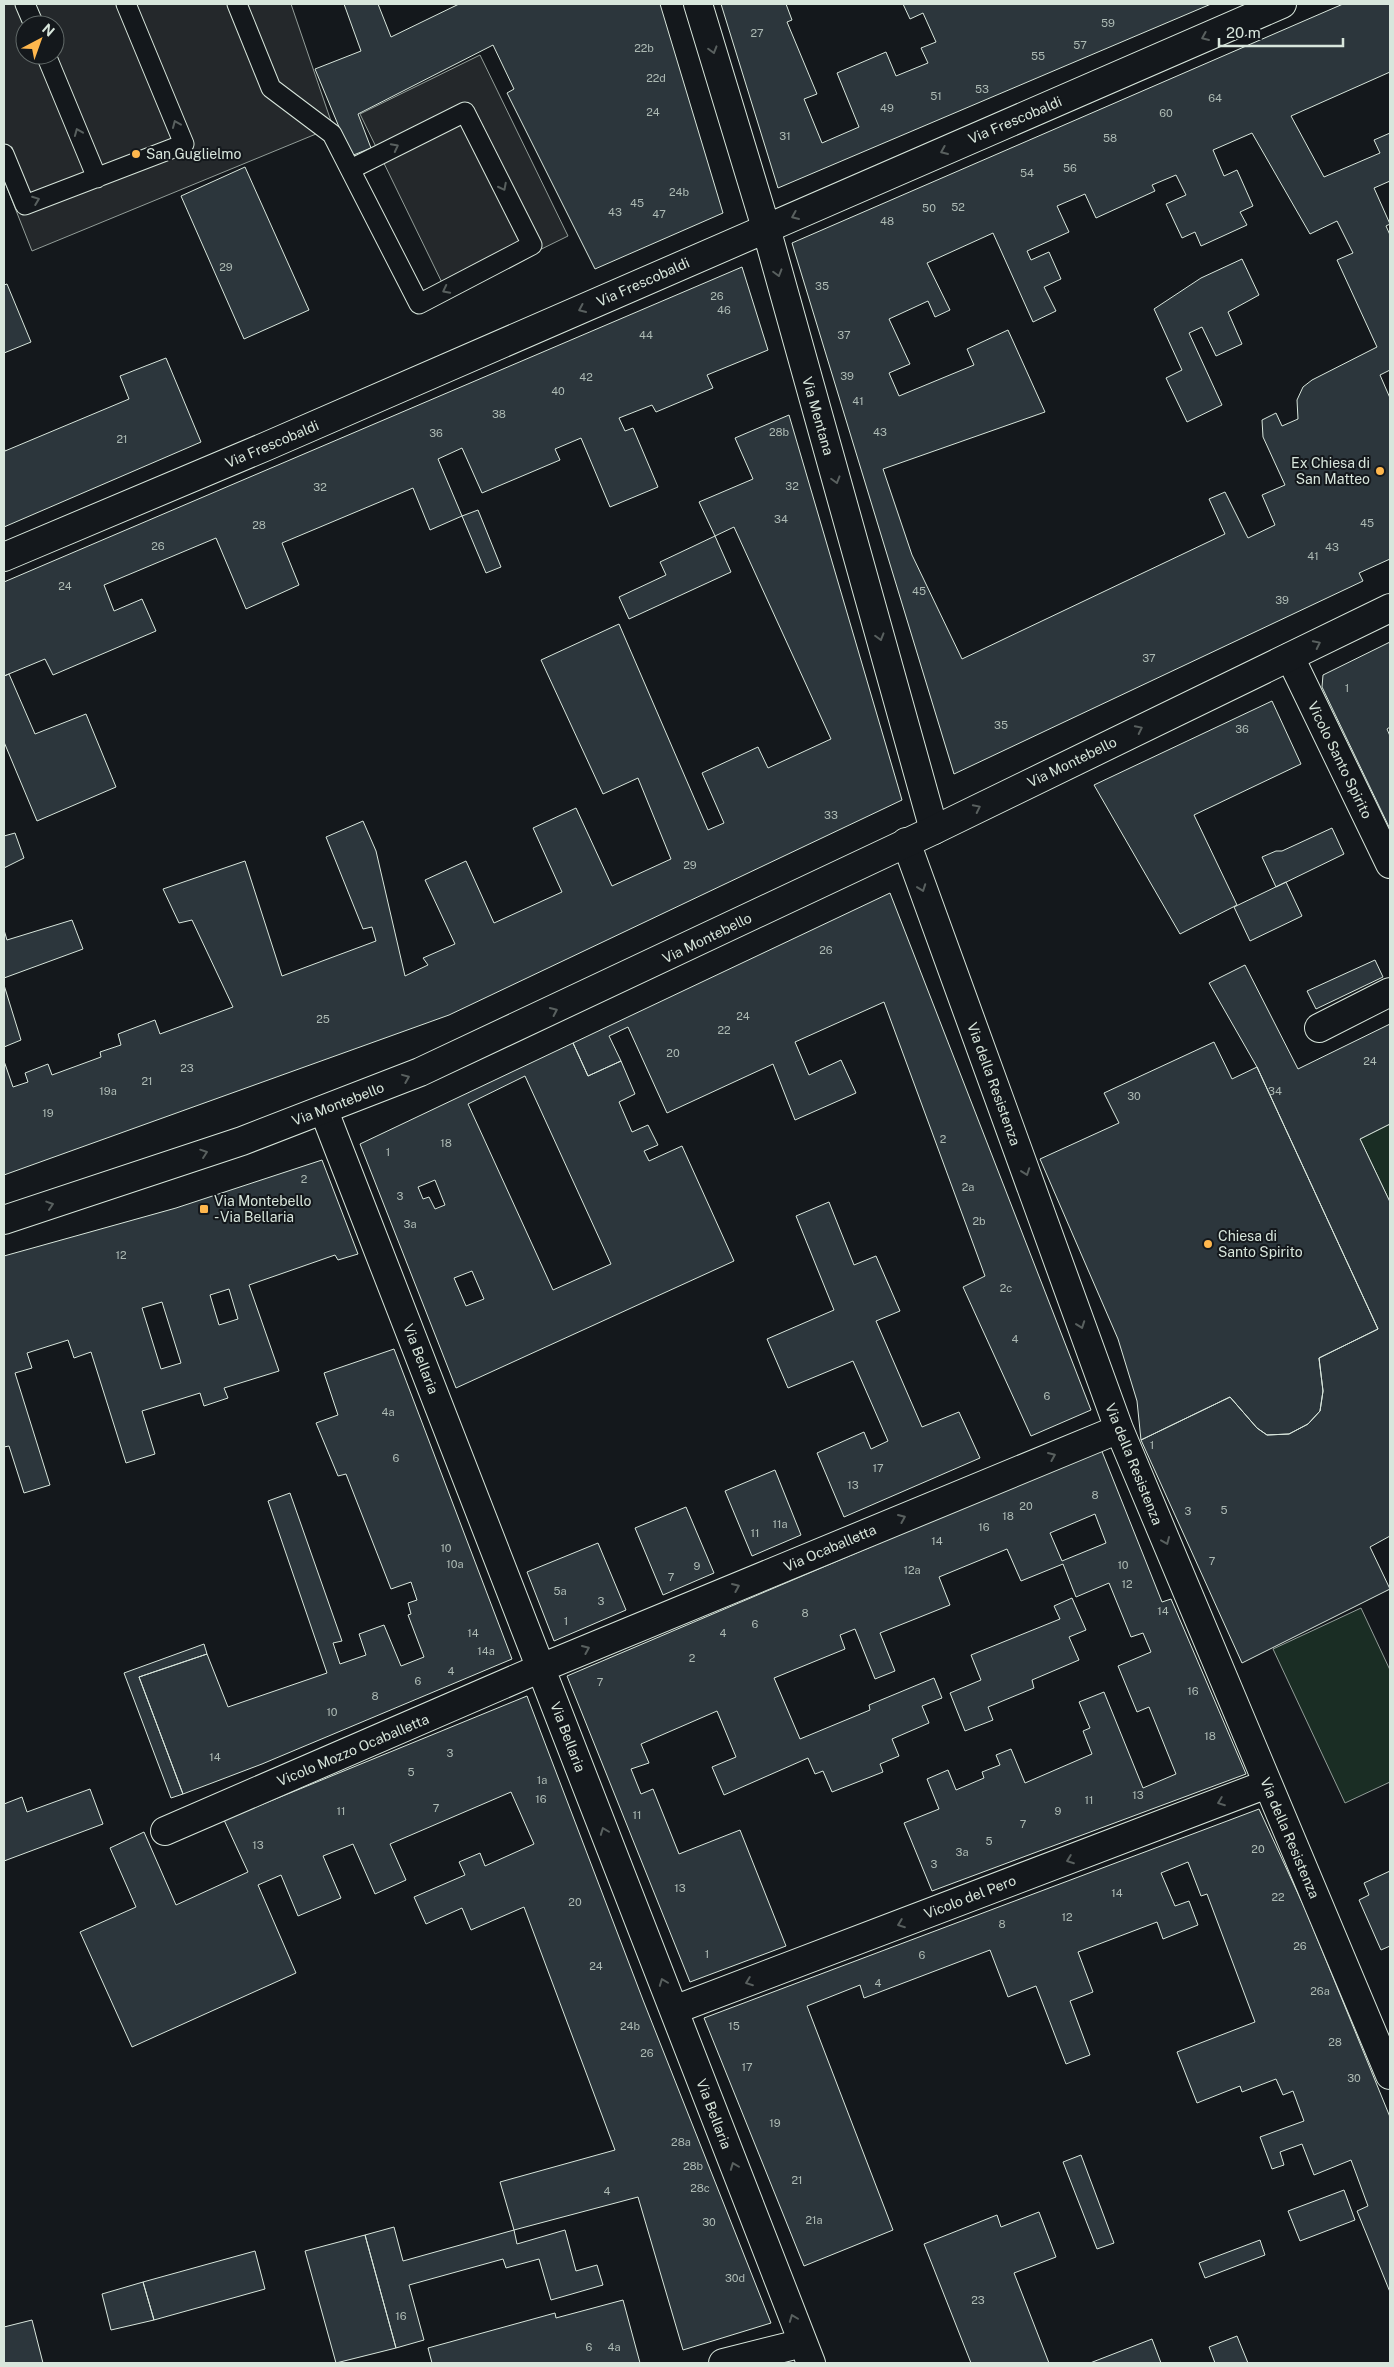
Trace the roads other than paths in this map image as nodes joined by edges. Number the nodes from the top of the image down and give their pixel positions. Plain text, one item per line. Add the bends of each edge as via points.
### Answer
1 (126, 4) edge
2 (237, 4) edge
3 (698, 4) edge
4 (1282, 4) edge
5 (50, 65) edge
6 (4, 154) edge
7 (351, 169) junction
8 (97, 178) junction
9 (766, 228) junction
10 (4, 557) edge
11 (1390, 608) edge
12 (1290, 657) junction
13 (934, 830) junction
14 (906, 842) junction
15 (1390, 864) edge
16 (1390, 992) edge
17 (1319, 1028) dead end
18 (324, 1110) junction
19 (4, 1220) edge
20 (1119, 1428) junction
21 (541, 1668) junction
22 (1267, 1784) junction
23 (164, 1831) dead end
24 (674, 2010) junction
25 (1390, 2075) edge
26 (807, 2353) edge
27 (723, 2363) edge

8 -> 1 lane via 184,144
2 - 7 lane via 271,88 332,134
3 -> 9 street, Via Mentana
4 -> 9 street, Via Frescobaldi
8 -> 5 lane
6 -> 8 lane via 25,205
7 -> 7 lane via 465,112 532,246 419,304
9 -> 10 street, Via Frescobaldi
9 -> 13 street, Via Mentana
12 -> 11 street, Via Montebello
13 -> 12 street, Via Montebello
12 - 15 street, Vicolo Santo Spirito
13 - 14 street, Via Montebello
18 -> 14 street, Via Montebello via 502,1035
14 -> 20 street, Via della Resistenza
16 - 17 street
19 -> 18 street, Via Montebello
18 - 21 street, Via Bellaria
21 -> 20 street, Via Ocaballetta
20 -> 22 street, Via della Resistenza
21 - 23 street, Vicolo Mozzo Ocaballetta
24 -> 21 street, Via Bellaria
22 -> 24 street, Vicolo del Pero
22 - 25 street, Via della Resistenza
26 -> 24 street, Via Bellaria
26 - 27 street

